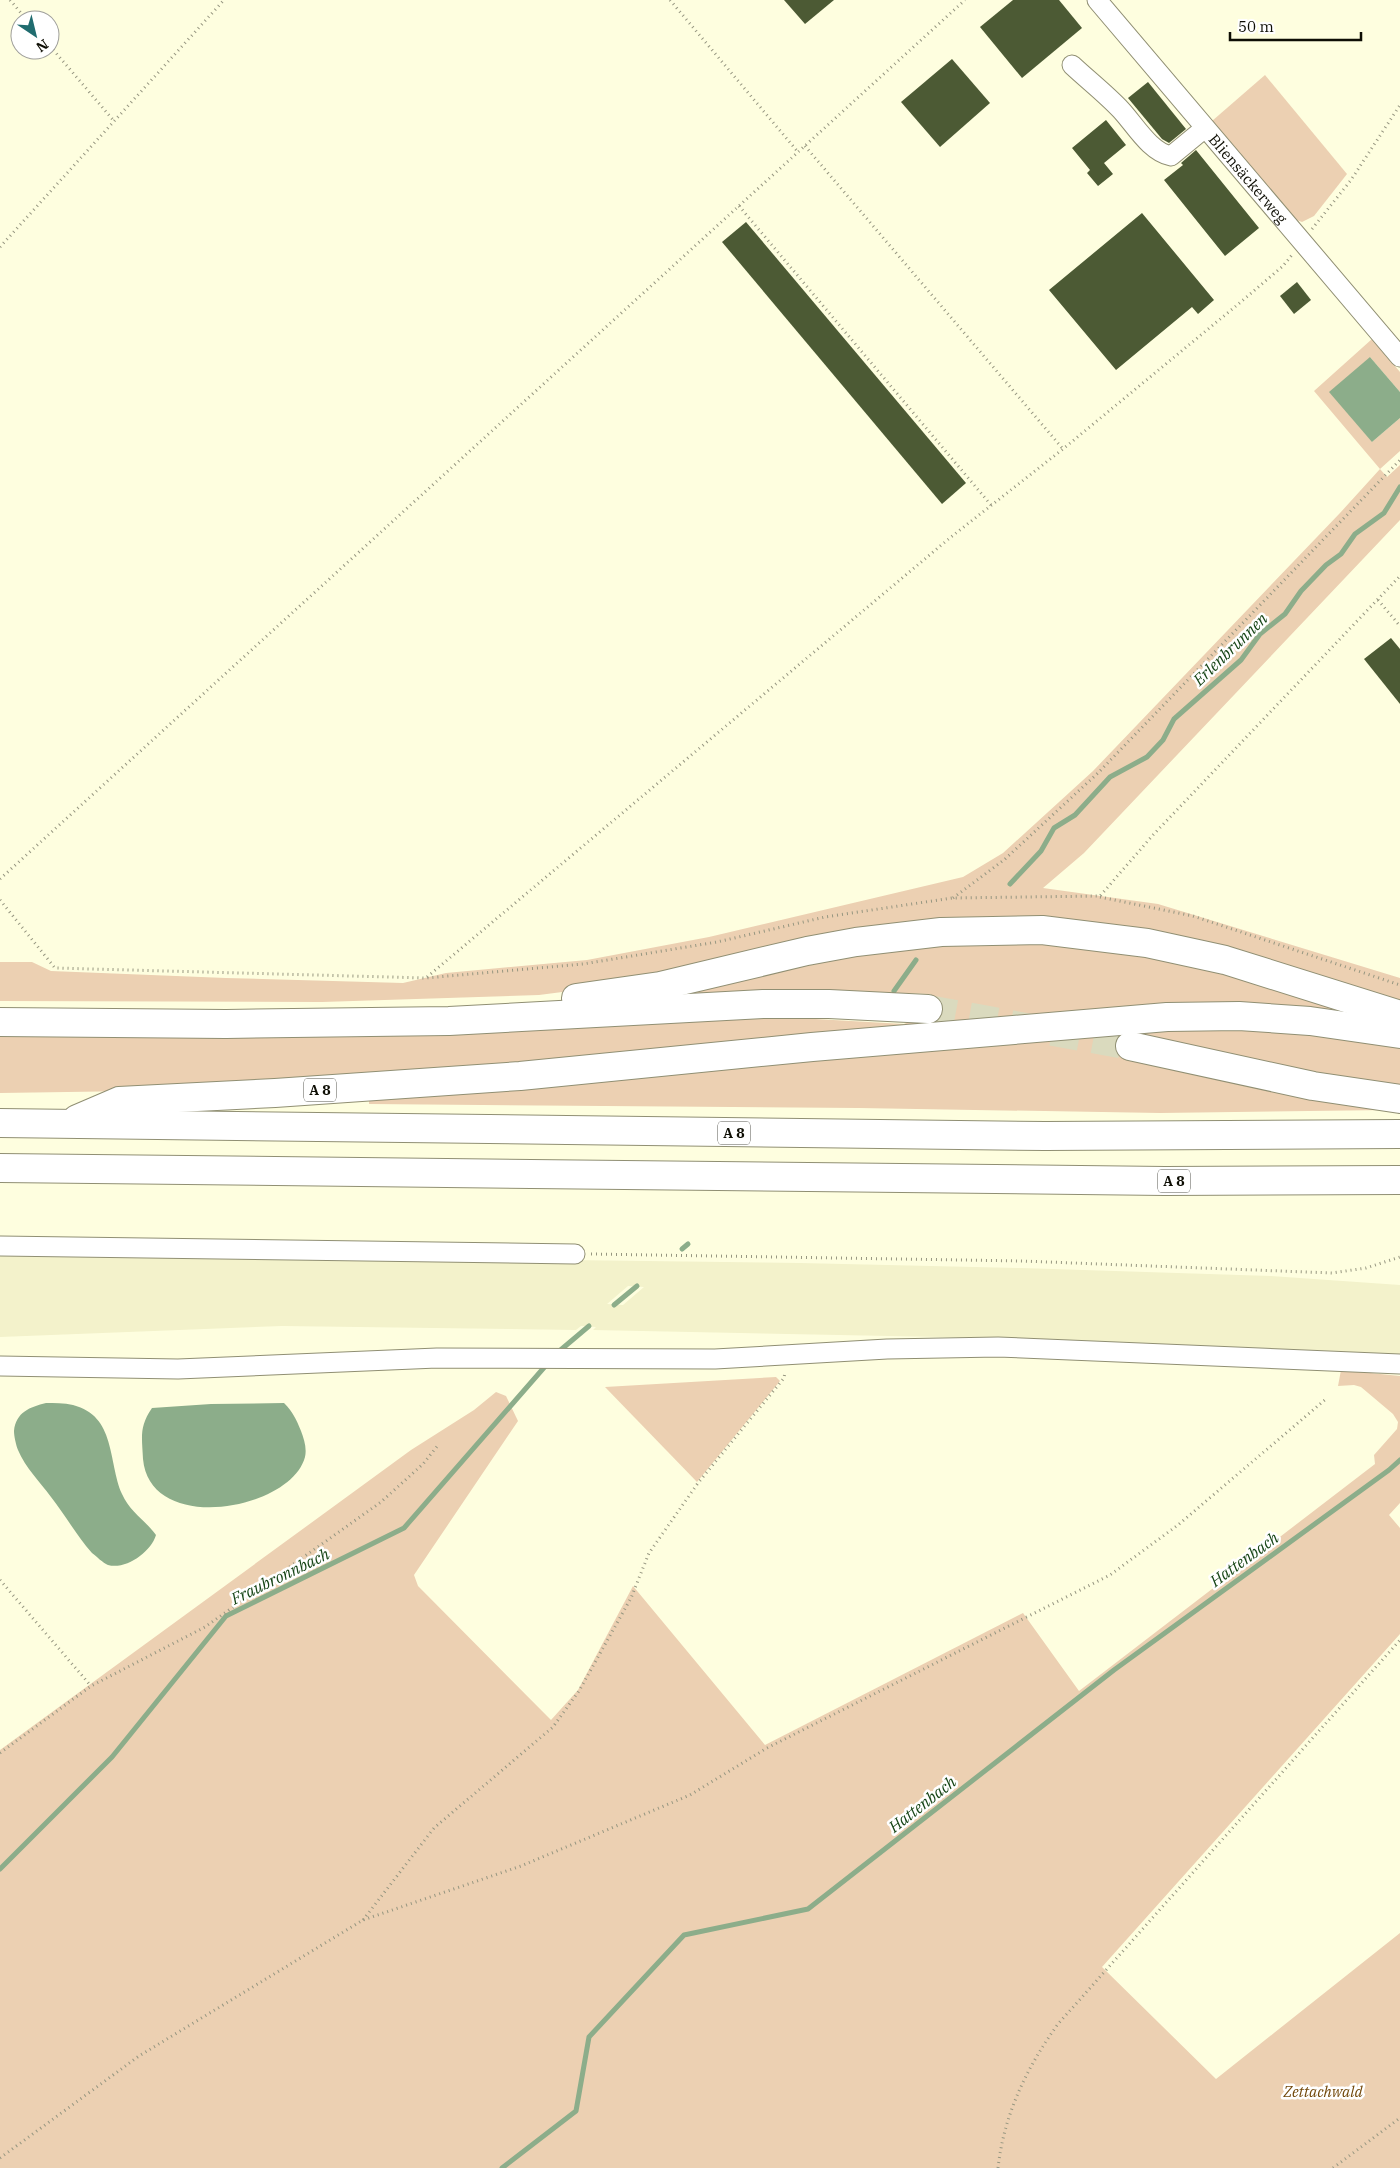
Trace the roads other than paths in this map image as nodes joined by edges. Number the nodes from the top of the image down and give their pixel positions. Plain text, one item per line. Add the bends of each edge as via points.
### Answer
1 (1097, 0) edge
2 (1072, 66) dead end
3 (1205, 128) junction
4 (1400, 357) edge
5 (928, 1009) tunnel mouth
6 (1400, 1015) edge
7 (520, 1018) junction
8 (0, 1022) edge
9 (1400, 1034) edge
10 (1130, 1046) tunnel mouth
11 (1400, 1099) edge
12 (68, 1122) junction
13 (0, 1123) edge
14 (1400, 1134) edge
15 (0, 1168) edge
16 (1400, 1180) edge
17 (0, 1246) edge
18 (575, 1254) road end
19 (1400, 1364) edge
20 (0, 1366) edge

1 - 3 street, Bliensäckerweg
2 - 3 street via 1163,154 1171,156
3 - 4 street, Bliensäckerweg
5 - 7 highway via 764,1004
6 - 7 highway via 1225,960 1147,943 1070,932 1011,930 941,932 856,942 660,986 580,997
7 - 8 highway via 315,1023
9 - 12 highway, A 8 via 1310,1021 1239,1016 1167,1017 520,1076 119,1101
10 - 11 highway via 1313,1086
12 - 13 highway, A 8
12 - 14 highway, A 8 via 1045,1136
15 - 16 highway, A 8 via 1165,1181
17 - 18 street
19 - 20 street via 998,1348 887,1349 715,1359 365,1360 178,1369

